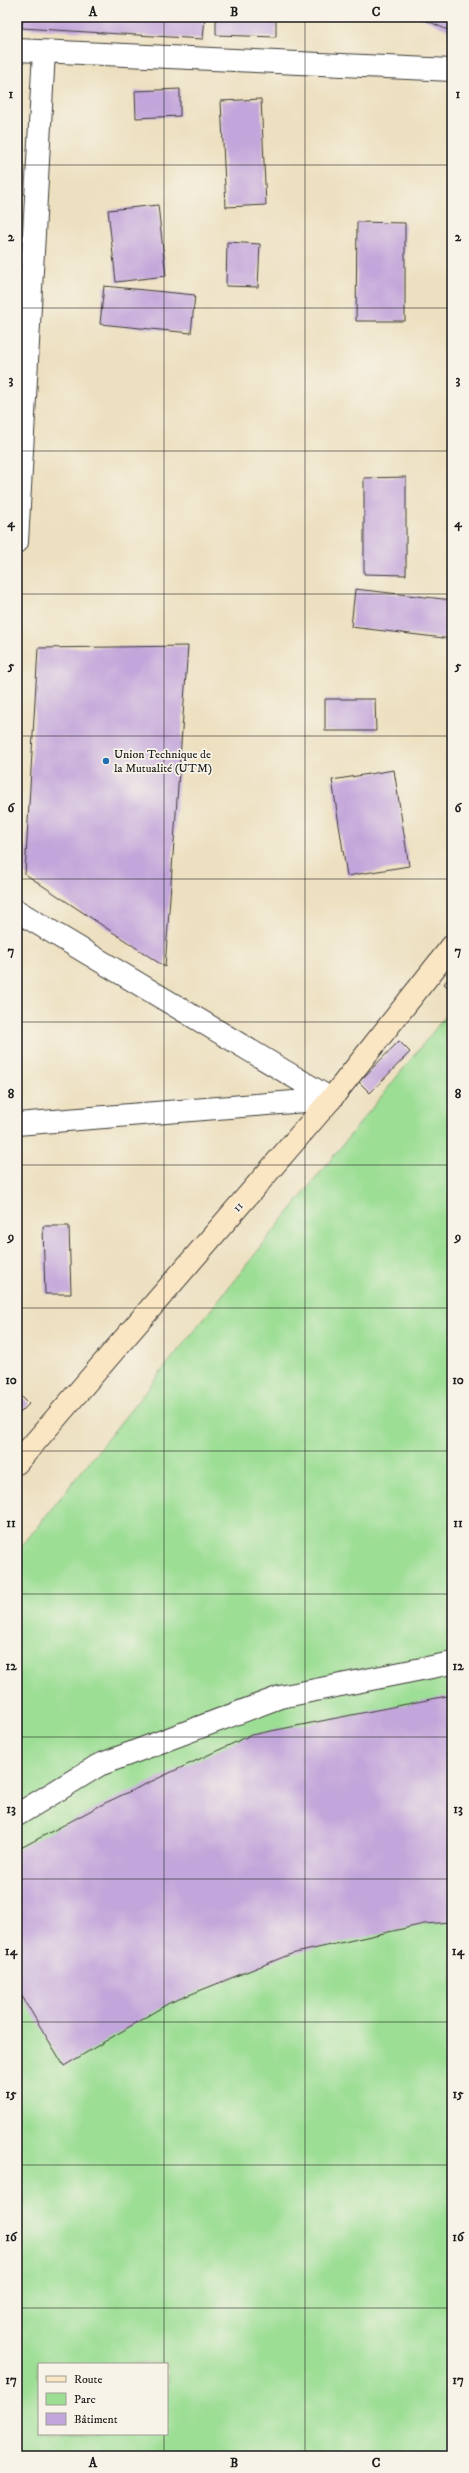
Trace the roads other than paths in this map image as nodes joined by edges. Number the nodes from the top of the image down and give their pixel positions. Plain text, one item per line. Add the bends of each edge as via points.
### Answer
1 (17, 50) edge
2 (44, 52) junction
3 (452, 70) edge
4 (17, 542) edge
5 (17, 910) edge
6 (452, 946) edge
7 (331, 1099) junction
8 (17, 1124) edge
9 (17, 1463) edge
10 (452, 1663) edge
11 (17, 1815) edge

1 - 2 street
2 - 3 street
2 - 4 street
5 - 7 street
6 - 7 street, 11
7 - 8 street
7 - 9 street, 11
10 - 11 street via 280,1696 99,1765

